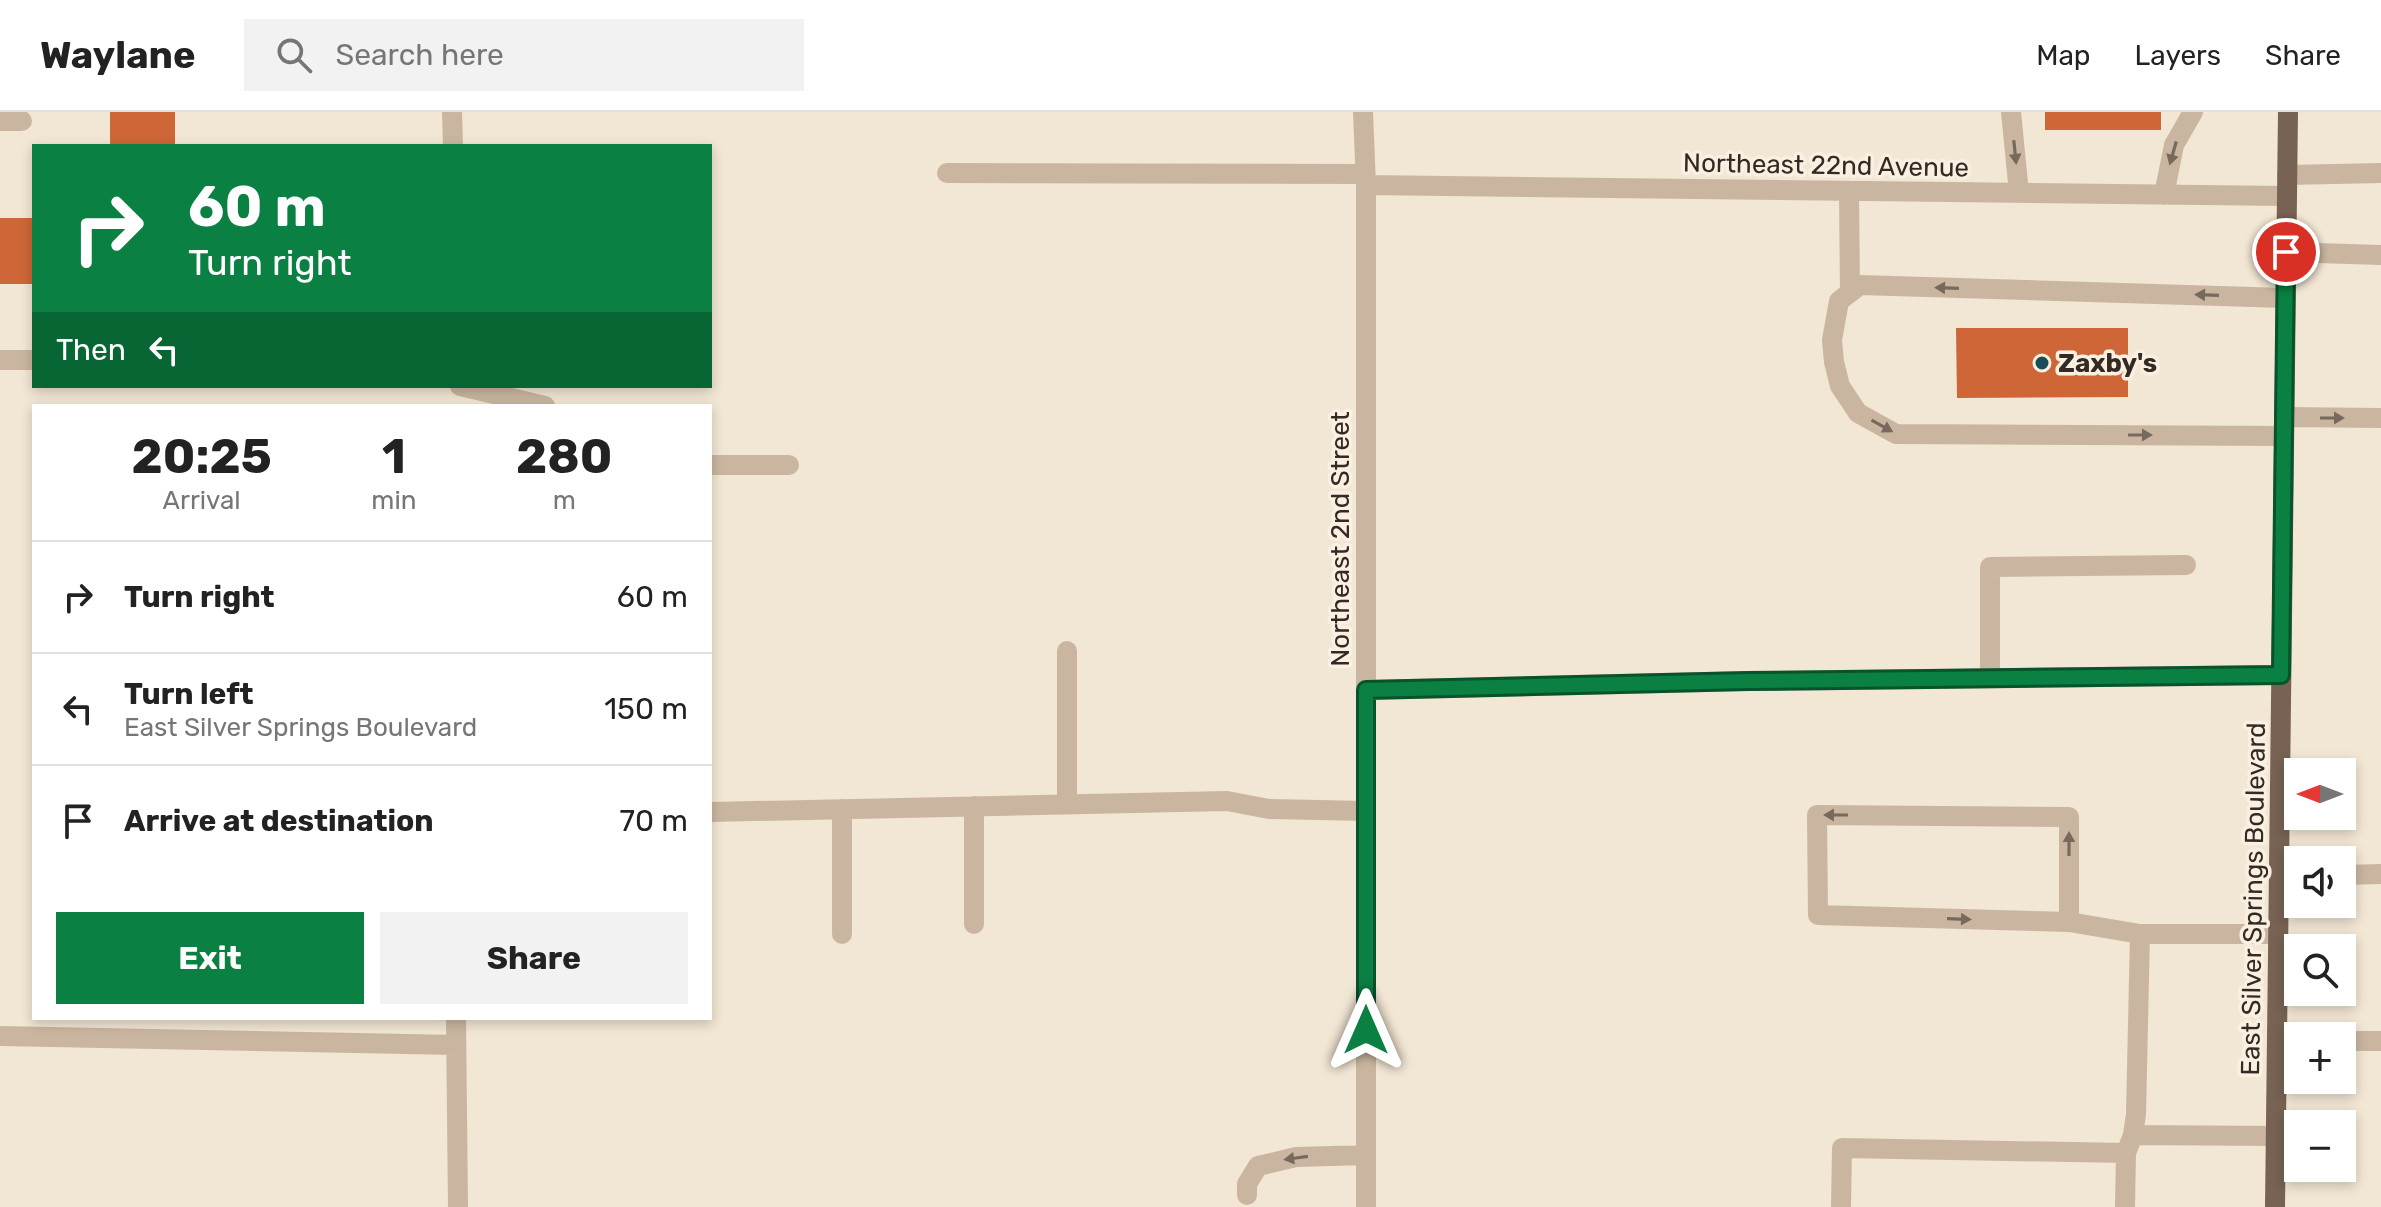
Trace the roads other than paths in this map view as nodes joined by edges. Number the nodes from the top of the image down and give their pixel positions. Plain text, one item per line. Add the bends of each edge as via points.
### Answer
1 (452, 112) edge
2 (1363, 112) edge
3 (2011, 112) edge
4 (2288, 112) edge
5 (2192, 114) edge
6 (0, 121) edge
7 (22, 121) dead end
8 (453, 144) edge
9 (947, 173) dead end
10 (2381, 173) edge
11 (1366, 180) junction
12 (2287, 185) junction
13 (1849, 191) junction
14 (2019, 193) junction
15 (2164, 195) junction
16 (2286, 252) junction
17 (2381, 255) edge
18 (1850, 293) junction
19 (2285, 298) junction
20 (0, 360) edge
21 (32, 360) edge
22 (467, 388) edge
23 (536, 404) edge
24 (2381, 418) edge
25 (2284, 427) junction
26 (712, 465) edge
27 (789, 465) dead end
28 (2186, 565) dead end
29 (1067, 651) dead end
30 (2281, 675) junction
31 (1990, 678) junction
32 (1366, 690) junction
33 (1067, 804) junction
34 (974, 806) junction
35 (842, 809) junction
36 (1366, 811) junction
37 (712, 812) edge
38 (2288, 846) edge
39 (2381, 874) edge
40 (2356, 875) edge
41 (2284, 902) edge
42 (2069, 922) junction
43 (974, 924) dead end
44 (842, 934) dead end
45 (2140, 934) junction
46 (2278, 934) junction
47 (456, 1020) edge
48 (2286, 1022) edge
49 (0, 1036) edge
50 (2356, 1041) edge
51 (2381, 1041) edge
52 (456, 1045) junction
53 (2284, 1072) edge
54 (2276, 1136) junction
55 (2129, 1144) junction
56 (1366, 1155) junction
57 (1247, 1195) dead end
58 (458, 1207) edge
59 (1366, 1207) edge
60 (1841, 1207) edge
61 (2125, 1207) edge
62 (2275, 1207) edge

1 - 8 street
2 - 11 street, Northeast 2nd Street
3 -> 14 street
4 - 12 main road, East Silver Springs Boulevard
5 -> 15 street via 2174,145
6 - 7 street
9 - 11 street, Northeast 22nd Avenue
10 - 12 street, Northeast 22nd Avenue
11 - 13 street, Northeast 22nd Avenue
11 - 32 street, Northeast 2nd Street
12 - 15 street, Northeast 22nd Avenue
12 - 16 main road, East Silver Springs Boulevard
13 - 14 street, Northeast 22nd Avenue
13 - 18 street
14 - 15 street, Northeast 22nd Avenue
16 - 17 street
16 - 19 main road, East Silver Springs Boulevard
19 -> 18 street via 1860,285
18 -> 25 street via 1839,301 1832,340 1840,386 1858,413 1896,434
19 - 25 main road, East Silver Springs Boulevard
20 - 21 street
22 - 23 street
25 -> 24 street
25 - 30 main road, East Silver Springs Boulevard
26 - 27 street
28 - 31 street via 1990,567
29 - 33 street
30 - 31 street
30 - 38 main road, East Silver Springs Boulevard
31 - 32 street
32 - 36 street, Northeast 2nd Street
33 - 34 street
33 - 36 street via 1227,801 1269,809
34 - 35 street
34 - 43 street
35 - 37 street
35 - 44 street
36 - 56 street, Northeast 2nd Street
39 - 40 street
41 - 46 main road, East Silver Springs Boulevard
42 -> 42 street via 2069,817 1817,815 1818,915
42 - 45 street
45 - 46 street
45 - 55 street via 2136,1114
46 - 48 main road, East Silver Springs Boulevard
47 - 52 street
49 - 52 street
50 - 51 street
52 - 58 street
53 - 54 main road, East Silver Springs Boulevard
54 - 55 street
54 - 62 main road, East Silver Springs Boulevard
55 - 60 street via 1842,1148
55 - 61 street
56 -> 57 street via 1296,1157 1258,1166
56 - 59 street, Northeast 2nd Street

